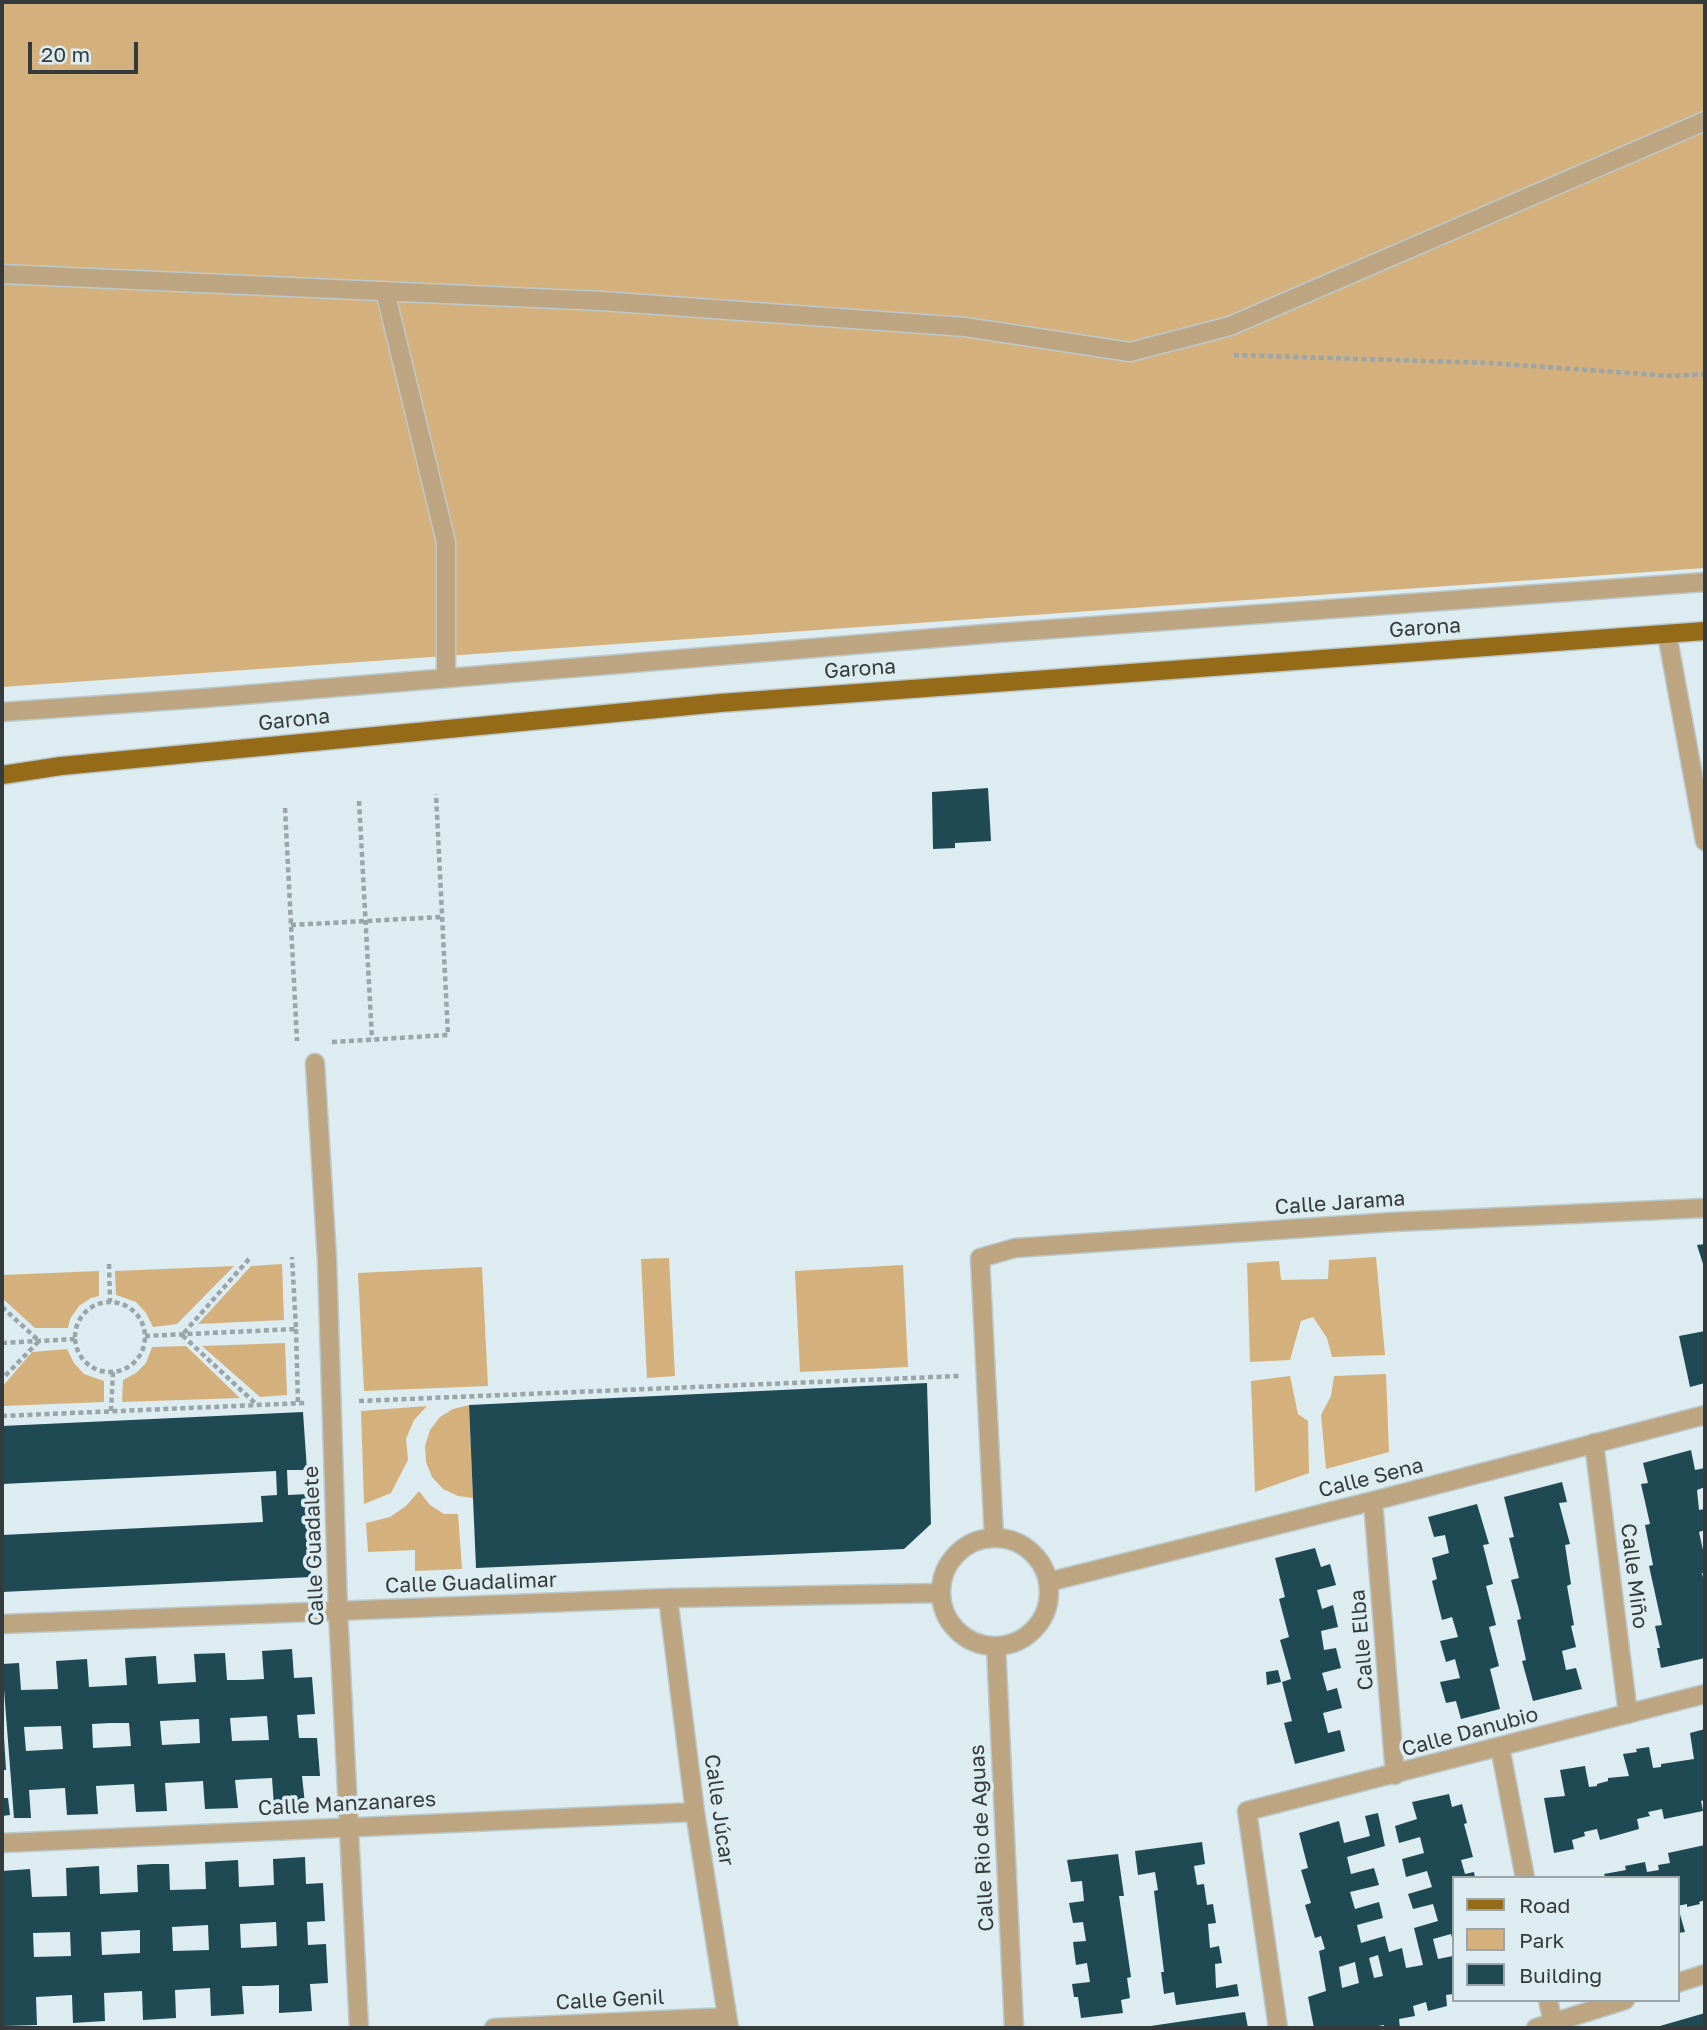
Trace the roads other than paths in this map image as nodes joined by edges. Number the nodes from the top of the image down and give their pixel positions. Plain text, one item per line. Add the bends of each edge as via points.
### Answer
1 (1705, 121) edge
2 (2, 274) edge
3 (385, 291) junction
4 (1705, 582) edge
5 (1705, 631) edge
6 (1667, 634) junction
7 (446, 678) junction
8 (2, 712) edge
9 (7, 773) edge
10 (1705, 841) edge
11 (315, 1063) dead end
12 (1705, 1208) edge
13 (1705, 1415) edge
14 (1594, 1443) junction
15 (1373, 1501) junction
16 (994, 1538) junction
17 (1048, 1582) junction
18 (941, 1593) junction
19 (668, 1598) junction
20 (338, 1611) junction
21 (2, 1624) edge
22 (996, 1646) junction
23 (1705, 1694) edge
24 (1628, 1714) junction
25 (1500, 1747) junction
26 (1395, 1775) junction
27 (695, 1812) junction
28 (348, 1827) junction
29 (2, 1843) edge
30 (1525, 1876) edge
31 (1705, 1974) edge
32 (1679, 1982) edge
33 (1548, 2002) edge
34 (1619, 2002) edge
35 (728, 2023) edge
36 (1544, 2026) edge
37 (359, 2028) edge
38 (494, 2028) edge
39 (1014, 2028) edge
40 (1279, 2028) edge

1 - 3 street via 1230,326 1130,352 965,327
2 - 3 street
3 - 7 street via 446,542
4 - 7 street
5 - 6 main road, Garona
6 - 9 main road, Garona via 720,703
6 - 10 street
7 - 8 street
11 - 20 street, Calle Guadalete via 333,1402
12 - 16 street, Calle Jarama via 1015,1248 980,1258
13 - 14 street, Calle Sena
14 - 15 street, Calle Sena
14 - 24 street, Calle Miño
15 - 17 street, Calle Sena
15 - 26 street, Calle Elba
16 - 17 street via 1026,1548 1039,1559
16 - 18 street via 957,1555 943,1577
17 - 22 street via 1047,1608 1040,1623 1013,1643
18 - 19 street, Calle Guadalimar
18 - 22 street via 952,1625 980,1644
19 - 20 street, Calle Guadalimar
19 - 27 street, Calle Júcar
20 - 21 street, Calle Guadalimar
20 - 28 street, Calle Guadalete
22 - 39 street, Calle Rio de Aguas
23 - 24 street, Calle Danubio
24 - 25 street, Calle Danubio
25 - 26 street, Calle Danubio
25 - 30 street
26 - 40 street, Calle Danubio via 1247,1811
27 - 28 street, Calle Manzanares
27 - 35 street, Calle Júcar
28 - 29 street, Calle Manzanares
28 - 37 street, Calle Guadalete
31 - 32 street
33 - 36 street
34 - 36 street
35 - 38 street, Calle Genil

